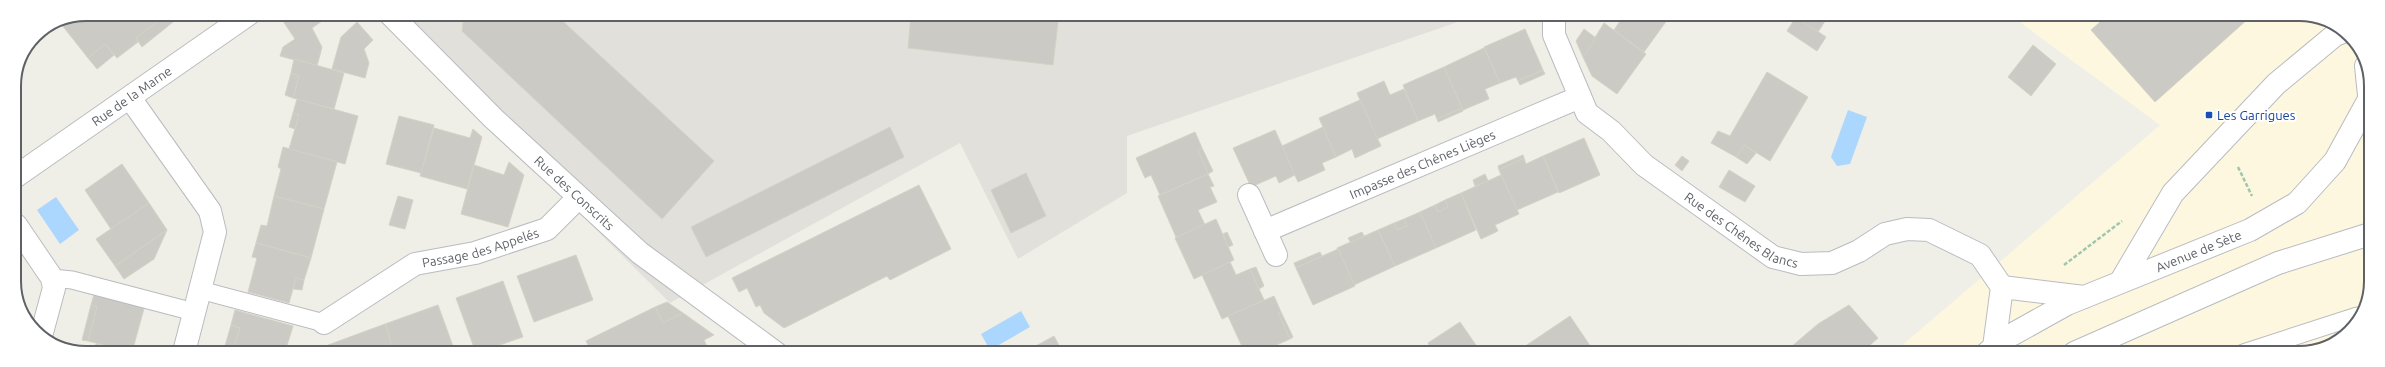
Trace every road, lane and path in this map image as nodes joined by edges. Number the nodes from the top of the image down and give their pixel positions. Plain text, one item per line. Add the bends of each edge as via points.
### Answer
1 (239, 21) edge
2 (397, 21) edge
3 (1554, 21) edge
4 (2338, 34) edge
5 (1580, 97) junction
6 (130, 98) junction
7 (2364, 112) edge
8 (21, 173) edge
9 (1249, 195) dead end
10 (578, 198) junction
11 (2127, 216) dead end
12 (1265, 231) junction
13 (21, 232) edge
14 (2364, 236) edge
15 (1276, 254) dead end
16 (52, 278) junction
17 (2120, 281) junction
18 (2002, 287) junction
19 (200, 290) junction
20 (2031, 290) junction
21 (2084, 297) junction
22 (194, 312) junction
23 (2353, 318) edge
24 (324, 323) joint
25 (43, 329) edge
26 (186, 346) edge
27 (766, 346) edge
28 (1991, 346) edge
29 (1995, 346) edge
30 (2090, 346) edge
31 (2275, 346) edge

1 - 6 street, Rue de la Marne
2 - 10 street, Rue des Conscrits via 494,119
3 - 5 street, Rue des Chênes Blancs via 1554,35
4 - 17 street via 2276,84 2173,194
5 - 12 street, Impasse des Chênes Lièges
5 - 18 street, Rue des Chênes Blancs via 1587,113 1612,131 1644,165 1773,257 1801,264 1832,263 1859,251 1885,234 1908,229 1929,230 1980,255
6 - 8 street, Rue de la Marne
6 - 19 street via 210,211 214,221 215,232
7 - 17 street, Avenue de Sète via 2335,161 2297,203 2250,230
9 - 12 street
10 - 24 street, Passage des Appelés via 547,229 475,253 415,264
10 - 27 street, Rue des Conscrits via 640,253
11 - 20 path
12 - 15 street
13 - 16 street
14 - 30 street via 2278,263
16 - 22 lane via 72,280
16 - 25 street via 54,288
17 - 21 street, Avenue de Sète
18 - 20 street
18 - 28 street
19 - 22 street
19 - 24 lane, Passage des Appelés
20 - 21 street
21 - 29 street, Avenue de Sète via 2010,335
22 - 26 street
23 - 31 lane

